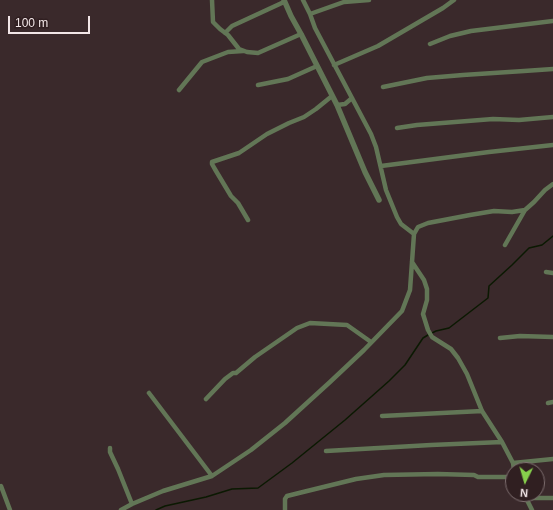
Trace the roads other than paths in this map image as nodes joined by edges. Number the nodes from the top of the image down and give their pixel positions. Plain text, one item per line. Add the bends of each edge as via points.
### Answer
1 (212, 0) edge
2 (303, 0) edge
3 (369, 0) edge
4 (454, 0) edge
5 (284, 1) edge
6 (310, 14) junction
7 (553, 21) edge
8 (225, 33) junction
9 (301, 34) junction
10 (430, 44) dead end
11 (244, 51) junction
12 (334, 65) junction
13 (317, 66) junction
14 (553, 69) edge
15 (258, 85) dead end
16 (383, 87) dead end
17 (179, 90) dead end
18 (332, 96) junction
19 (352, 98) junction
20 (337, 105) junction
21 (553, 117) edge
22 (397, 128) dead end
23 (553, 145) edge
24 (381, 166) junction
25 (553, 184) edge
26 (379, 200) dead end
27 (525, 210) junction
28 (248, 220) dead end
29 (414, 234) junction
30 (505, 245) dead end
31 (412, 262) junction
32 (546, 272) dead end
33 (553, 273) edge
34 (553, 337) edge
35 (500, 338) dead end
36 (371, 342) junction
37 (149, 393) dead end
38 (206, 398) dead end
39 (482, 411) junction
40 (382, 416) dead end
41 (502, 442) junction
42 (110, 448) dead end
43 (326, 451) dead end
44 (553, 459) edge
45 (512, 462) edge
46 (523, 462) edge
47 (212, 476) junction
48 (505, 477) edge
49 (1, 486) edge
50 (132, 504) junction
51 (10, 510) edge
52 (121, 510) edge
53 (285, 510) edge

1 - 8 street via 213,22
2 - 6 street
3 - 6 street via 344,2
4 - 12 street via 378,46
5 - 8 street via 232,26
5 - 9 street
6 - 12 street
7 - 10 street via 471,31
8 - 11 street
9 - 11 street via 258,52
9 - 13 street
11 - 17 street via 228,52 202,62
12 - 19 street
13 - 15 street via 288,79
13 - 18 street
14 - 16 street via 427,78
18 - 20 street
18 - 28 street via 304,117 267,134 239,152 212,162
19 - 20 street via 345,104
19 - 24 street via 371,134
20 - 26 street
21 - 22 street via 493,119
23 - 24 street
24 - 29 street via 386,190 397,217 401,224
25 - 27 street
27 - 29 street via 494,211 428,223 418,227
27 - 30 street
29 - 31 street
31 - 36 street via 410,290 402,311
31 - 39 street via 427,289 427,300 422,314 428,331 432,337 451,349 458,358
32 - 33 street
34 - 35 street
36 - 38 street via 347,325 310,323 297,328 236,373 233,372
36 - 47 street via 285,423
37 - 47 street
39 - 40 street
39 - 41 street
41 - 43 street
41 - 45 street
42 - 50 street
44 - 46 street
47 - 50 street
48 - 53 street via 438,474 384,475 356,479 287,496
49 - 51 street
50 - 52 street

